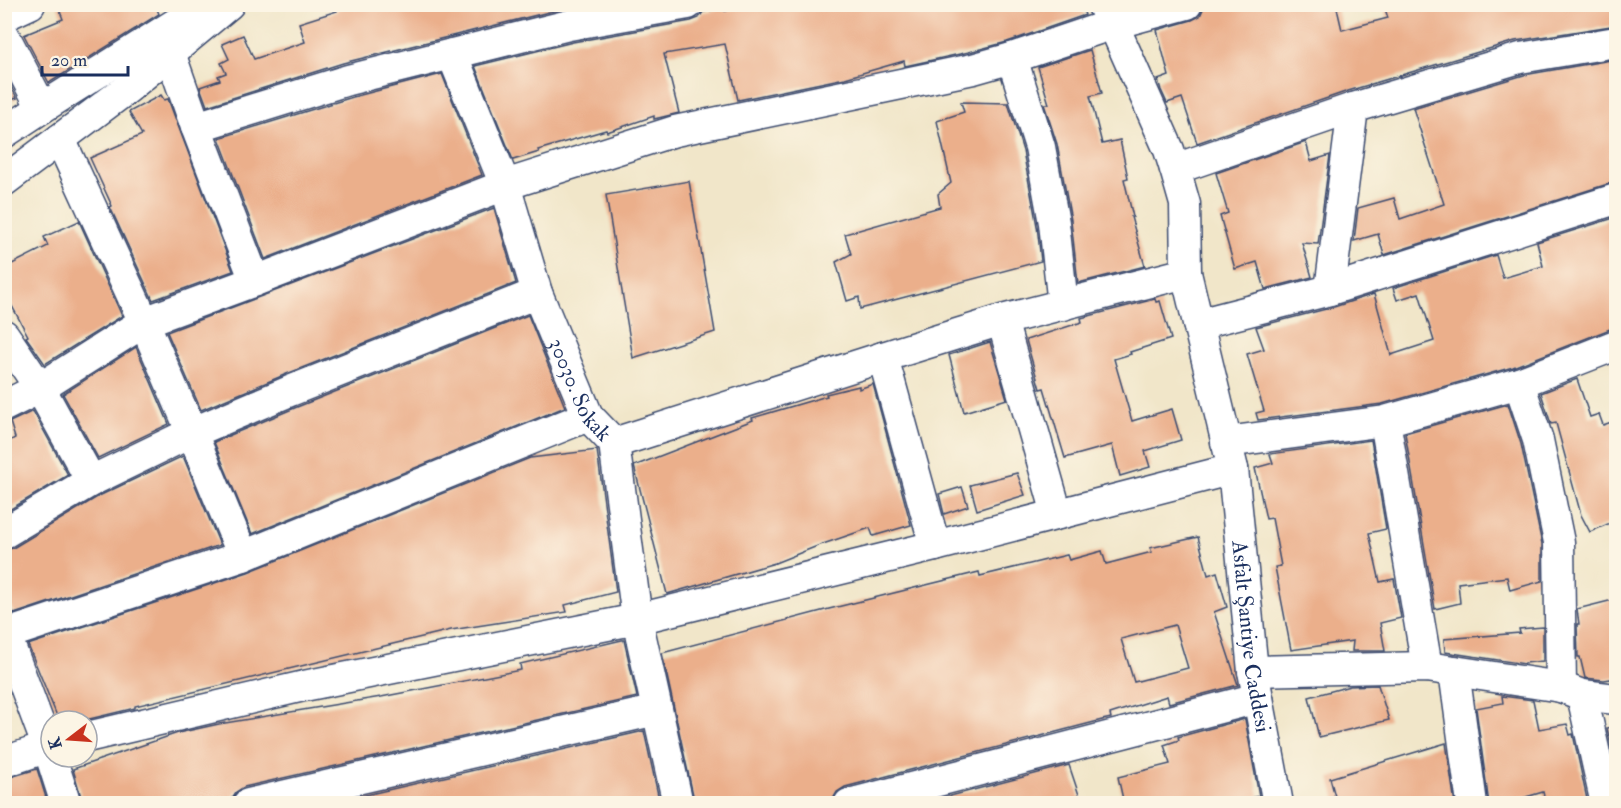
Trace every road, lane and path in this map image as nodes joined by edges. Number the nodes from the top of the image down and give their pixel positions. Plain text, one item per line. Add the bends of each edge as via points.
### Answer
1 (30, 4) edge
2 (226, 4) edge
3 (688, 4) edge
4 (1187, 4) edge
5 (1107, 14) edge
6 (4, 16) edge
7 (4, 35) edge
8 (1617, 42) edge
9 (170, 53) junction
10 (452, 54) junction
11 (1012, 58) junction
12 (42, 108) junction
13 (1353, 108) junction
14 (196, 127) junction
15 (4, 133) edge
16 (60, 139) junction
17 (1175, 169) junction
18 (4, 181) edge
19 (505, 185) junction
20 (1617, 199) edge
21 (1186, 273) junction
22 (255, 281) junction
23 (1330, 290) junction
24 (537, 293) junction
25 (1063, 305) junction
26 (1002, 321) junction
27 (144, 322) junction
28 (1198, 324) junction
29 (4, 335) edge
30 (1617, 345) edge
31 (883, 357) junction
32 (1519, 383) junction
33 (40, 388) junction
34 (4, 406) edge
35 (588, 416) junction
36 (1385, 422) junction
37 (192, 433) junction
38 (614, 443) junction
39 (1229, 456) junction
40 (91, 481) junction
41 (1057, 514) junction
42 (4, 533) edge
43 (935, 546) junction
44 (243, 556) junction
45 (637, 619) junction
46 (5, 633) edge
47 (1441, 669) junction
48 (1255, 685) junction
49 (1571, 691) junction
50 (1617, 699) edge
51 (657, 710) junction
52 (39, 722) edge
53 (99, 734) edge
54 (39, 754) edge
55 (4, 762) edge
56 (55, 769) edge
57 (66, 804) edge
58 (248, 804) edge
59 (678, 804) edge
60 (849, 804) edge
61 (1278, 804) edge
62 (1472, 804) edge
63 (1606, 804) edge

1 - 6 street
2 - 9 street
2 - 12 street via 183,19
3 - 10 street via 569,25
4 - 5 street
5 - 11 street
5 - 17 street, Asfalt Şantiye Caddesi
7 - 12 street
8 - 13 street via 1520,58
9 - 14 street
9 - 16 street
10 - 14 street via 348,80
10 - 19 street, 30030. Sokak
11 - 19 street via 675,131
11 - 25 street via 1040,147
12 - 15 street
13 - 17 street
13 - 23 street
14 - 22 street
16 - 18 street
16 - 27 street
17 - 21 street, Asfalt Şantiye Caddesi via 1185,204
19 - 22 street
19 - 24 street, 30030. Sokak
20 - 23 street
21 - 25 street
21 - 28 street, Asfalt Şantiye Caddesi
22 - 27 street
23 - 28 street
24 - 35 street, 30030. Sokak
24 - 37 street
25 - 26 street
26 - 31 street
26 - 41 street
27 - 33 street
27 - 37 street
28 - 39 street, Asfalt Şantiye Caddesi
29 - 33 street
30 - 32 street
31 - 38 street
31 - 43 street
32 - 36 street
32 - 49 street via 1538,440 1560,542
33 - 34 street
33 - 40 street
35 - 38 street, 30030. Sokak
35 - 44 street
36 - 39 street
36 - 47 street
37 - 40 street
37 - 44 street
38 - 45 street, 30030. Sokak
39 - 41 street
39 - 48 street, Asfalt Şantiye Caddesi
40 - 42 street
41 - 43 street
43 - 45 street
44 - 46 street
45 - 51 street, 30030. Sokak
45 - 53 street via 304,686
46 - 52 street
47 - 48 street
47 - 49 street
47 - 62 street
48 - 60 street
48 - 61 street, Asfalt Şantiye Caddesi
49 - 50 street
49 - 63 street
51 - 58 street
51 - 59 street, 30030. Sokak
54 - 55 street
56 - 57 street

